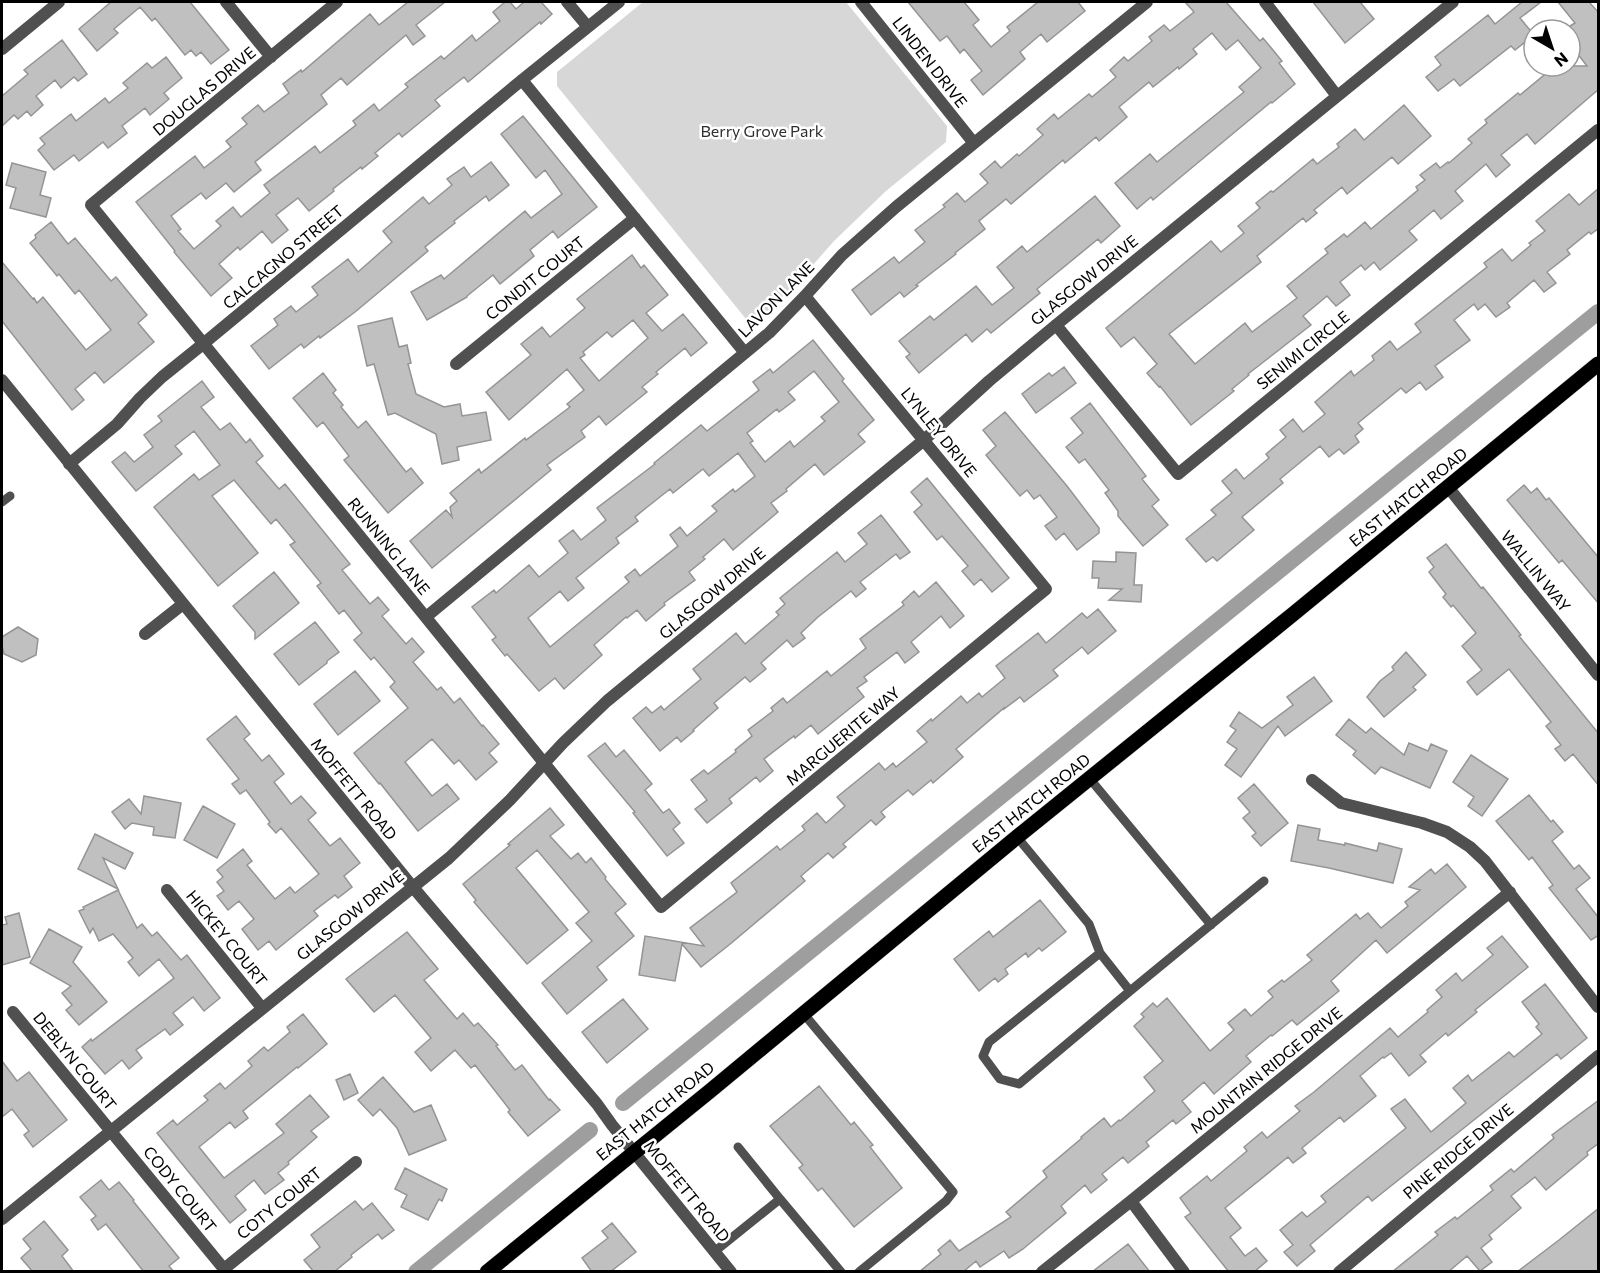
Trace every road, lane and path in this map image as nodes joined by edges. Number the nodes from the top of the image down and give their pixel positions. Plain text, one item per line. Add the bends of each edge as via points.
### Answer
1 (59, 2) edge
2 (226, 2) edge
3 (337, 2) edge
4 (567, 2) edge
5 (619, 2) edge
6 (861, 2) edge
7 (1147, 2) edge
8 (1265, 2) edge
9 (1453, 2) edge
10 (588, 27) junction
11 (2, 49) edge
12 (271, 57) junction
13 (522, 80) junction
14 (1337, 96) junction
15 (1599, 130) edge
16 (973, 142) junction
17 (91, 206) joint
18 (634, 218) junction
19 (806, 296) junction
20 (1056, 325) junction
21 (203, 344) junction
22 (745, 353) junction
23 (456, 364) dead end
24 (1599, 364) edge
25 (2, 380) edge
26 (924, 440) junction
27 (69, 464) junction
28 (1448, 487) junction
29 (10, 496) dead end
30 (2, 502) edge
31 (1046, 590) joint
32 (183, 604) junction
33 (426, 617) junction
34 (145, 634) dead end
35 (1599, 675) edge
36 (544, 762) junction
37 (1090, 779) junction
38 (1312, 780) dead end
39 (1017, 837) junction
40 (1264, 881) dead end
41 (412, 886) junction
42 (167, 890) dead end
43 (1510, 892) junction
44 (661, 907) joint
45 (1211, 925) junction
46 (1100, 953) junction
47 (1130, 991) junction
48 (1599, 1007) edge
49 (262, 1008) junction
50 (13, 1012) dead end
51 (803, 1013) junction
52 (1599, 1056) edge
53 (111, 1131) junction
54 (738, 1147) dead end
55 (634, 1152) junction
56 (356, 1162) dead end
57 (780, 1199) junction
58 (1131, 1201) junction
59 (2, 1219) edge
60 (714, 1252) junction
61 (224, 1269) joint
62 (729, 1271) edge
63 (487, 1272) edge
64 (841, 1272) edge
65 (859, 1272) edge
66 (1042, 1272) edge
67 (1184, 1272) edge
68 (1339, 1272) edge

1 - 11 street
2 - 12 street
3 - 12 street, DOUGLAS DRIVE
4 - 10 street
5 - 10 street, CALCAGNO STREET
6 - 16 street, LINDEN DRIVE
7 - 16 street, LAVON LANE
8 - 14 street
9 - 14 street, GLASGOW DRIVE
10 - 13 street, CALCAGNO STREET
12 - 17 street, DOUGLAS DRIVE
13 - 18 street
13 - 21 street, CALCAGNO STREET
14 - 20 street, GLASGOW DRIVE
15 - 20 street, SENIMI CIRCLE via 1178,474
16 - 19 street, LAVON LANE via 842,255
17 - 21 street, RUNNING LANE
18 - 22 street
18 - 23 street, CONDIT COURT
19 - 22 street, LAVON LANE
19 - 26 street, LYNLEY DRIVE
20 - 26 street, GLASGOW DRIVE
21 - 27 street, CALCAGNO STREET
21 - 33 street, RUNNING LANE
22 - 33 street, LAVON LANE
24 - 28 main road, EAST HATCH ROAD
25 - 27 street, MOFFETT ROAD
26 - 31 street, LYNLEY DRIVE
26 - 36 street, GLASGOW DRIVE via 607,701
27 - 32 street, MOFFETT ROAD
28 - 35 street, WALLIN WAY
28 - 37 main road, EAST HATCH ROAD
29 - 30 lane
31 - 44 street, MARGUERITE WAY
32 - 34 street
32 - 41 street, MOFFETT ROAD
33 - 36 street, RUNNING LANE
36 - 41 street, GLASGOW DRIVE via 470,839
36 - 44 street, RUNNING LANE
37 - 39 main road, EAST HATCH ROAD
37 - 45 lane
38 - 43 street via 1341,803 1447,832 1485,861
39 - 46 lane via 1089,924
39 - 51 main road, EAST HATCH ROAD
40 - 45 lane
41 - 49 street, GLASGOW DRIVE
41 - 55 street, MOFFETT ROAD
42 - 49 street, HICKEY COURT
43 - 48 street
43 - 58 street, MOUNTAIN RIDGE DRIVE
45 - 47 lane
46 - 47 lane
46 - 47 lane via 989,1042 983,1056 1000,1079 1019,1084
49 - 53 street, GLASGOW DRIVE
50 - 53 street, DEBLYN COURT
51 - 55 main road, EAST HATCH ROAD
51 - 65 lane via 953,1192 946,1202
52 - 68 street, PINE RIDGE DRIVE
53 - 59 street, GLASGOW DRIVE
53 - 61 street, CODY COURT
54 - 57 lane
55 - 60 street, MOFFETT ROAD
55 - 63 main road, EAST HATCH ROAD
56 - 61 street, COTY COURT
57 - 60 lane
57 - 64 lane
58 - 66 street, MOUNTAIN RIDGE DRIVE
58 - 67 street
60 - 62 street, MOFFETT ROAD

